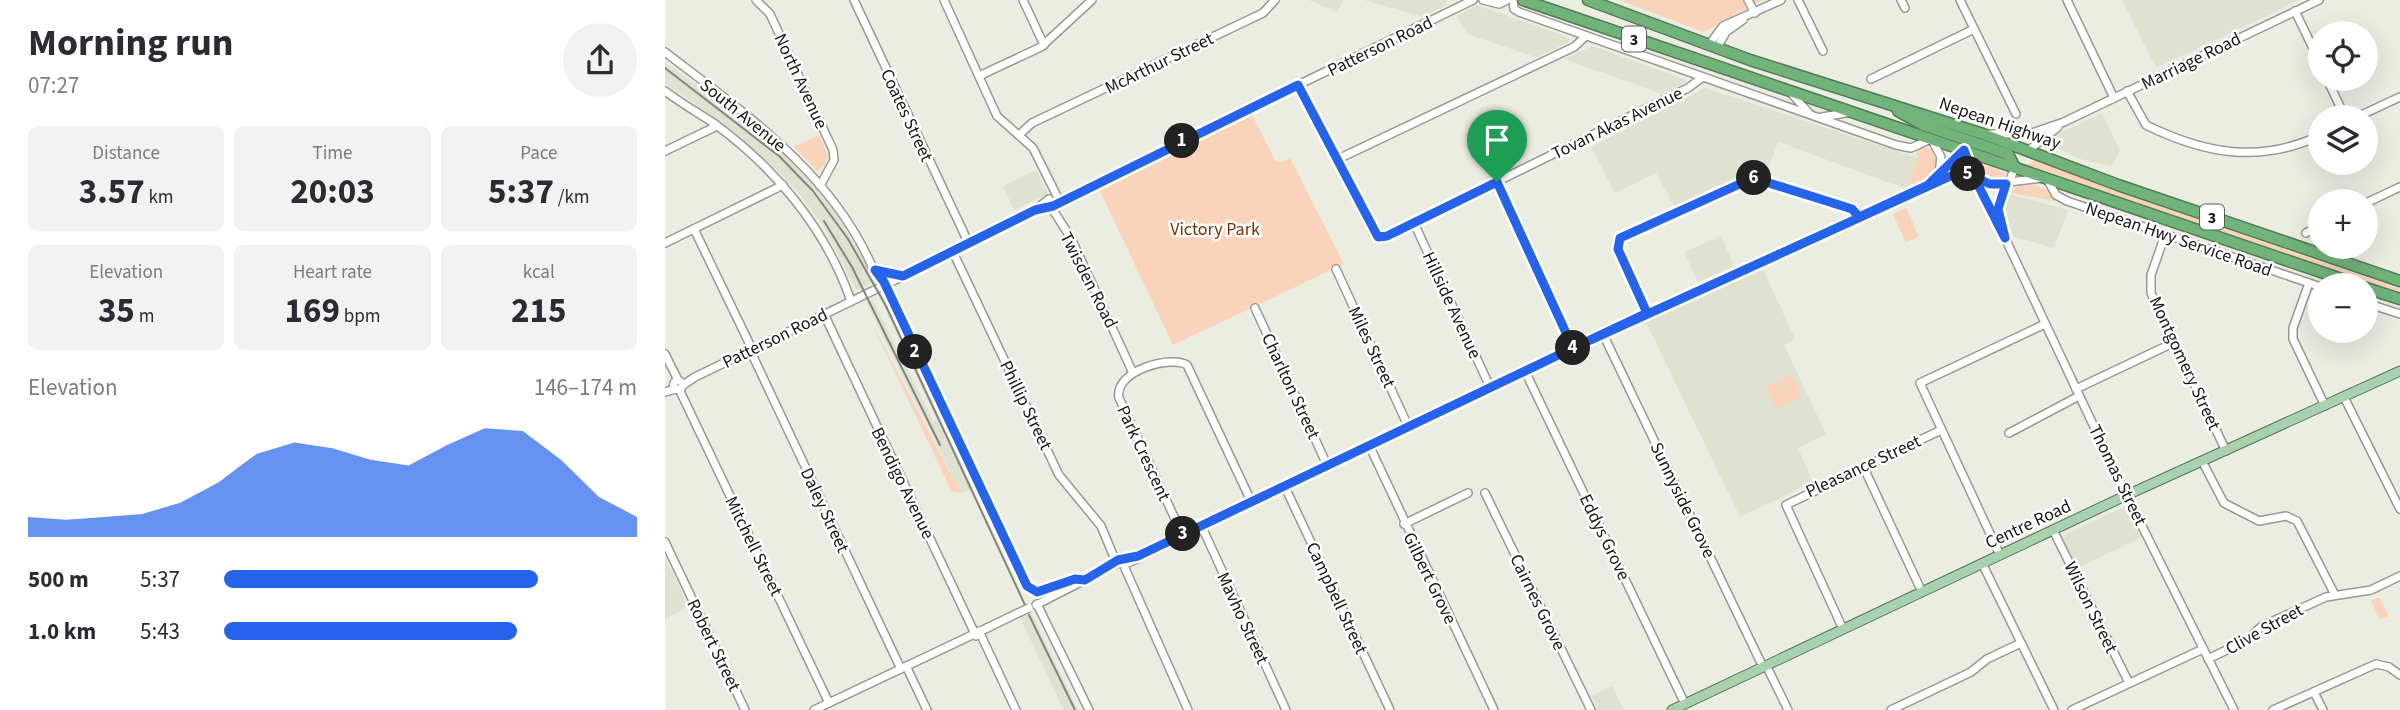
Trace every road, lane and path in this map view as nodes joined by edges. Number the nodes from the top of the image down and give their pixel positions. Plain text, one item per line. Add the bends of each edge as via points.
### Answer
1 (756, 0) edge
2 (854, 0) edge
3 (944, 0) edge
4 (1023, 0) edge
5 (1092, 0) edge
6 (1275, 0) edge
7 (1462, 0) edge
8 (1473, 0) edge
9 (1483, 0) edge
10 (1507, 0) edge
11 (1513, 0) edge
12 (1523, 0) edge
13 (1588, 0) edge
14 (1748, 0) edge
15 (1781, 0) edge
16 (1798, 0) edge
17 (1960, 0) edge
18 (2067, 0) edge
19 (2319, 0) edge
20 (1543, 4) edge
21 (1455, 10) junction
22 (2295, 11) junction
23 (1560, 13) junction
24 (1754, 14) junction
25 (1974, 29) junction
26 (1577, 33) junction
27 (1676, 34) junction
28 (1586, 36) junction
29 (2308, 38) edge
30 (1044, 45) junction
31 (1713, 47) junction
32 (1823, 51) dead end
33 (665, 52) edge
34 (1686, 56) junction
35 (1749, 60) junction
36 (1665, 64) junction
37 (1708, 64) junction
38 (979, 76) junction
39 (1703, 77) junction
40 (1751, 78) junction
41 (1871, 79) dead end
42 (1298, 85) junction
43 (1790, 91) junction
44 (2127, 91) junction
45 (665, 92) edge
46 (2400, 97) edge
47 (2114, 98) junction
48 (1885, 102) junction
49 (2378, 107) edge
50 (1852, 112) junction
51 (2016, 114) dead end
52 (1815, 116) junction
53 (2064, 122) junction
54 (717, 126) junction
55 (2038, 131) junction
56 (1982, 133) junction
57 (1021, 136) junction
58 (1933, 136) junction
59 (2308, 140) edge
60 (1973, 142) junction
61 (2026, 149) junction
62 (1964, 150) junction
63 (665, 151) edge
64 (1336, 160) junction
65 (2015, 168) junction
66 (1937, 177) junction
67 (1974, 177) junction
68 (2045, 178) junction
69 (1497, 182) junction
70 (819, 184) junction
71 (2006, 184) junction
72 (1928, 185) junction
73 (783, 186) junction
74 (2400, 187) edge
75 (2378, 197) edge
76 (1053, 199) junction
77 (1856, 218) junction
78 (1414, 223) junction
79 (694, 229) junction
80 (2165, 235) junction
81 (2005, 238) junction
82 (665, 243) edge
83 (967, 245) junction
84 (953, 252) junction
85 (874, 269) junction
86 (1336, 269) dead end
87 (2324, 273) edge
88 (903, 276) junction
89 (2400, 281) edge
90 (2308, 283) edge
91 (883, 286) junction
92 (2308, 286) edge
93 (2378, 292) edge
94 (2400, 299) edge
95 (853, 300) junction
96 (2378, 307) edge
97 (1255, 308) dead end
98 (1647, 313) junction
99 (2400, 314) edge
100 (822, 315) junction
101 (2045, 324) junction
102 (1603, 334) junction
103 (2175, 342) junction
104 (1573, 348) junction
105 (751, 350) junction
106 (665, 354) edge
107 (1525, 371) junction
108 (2400, 371) edge
109 (1135, 372) junction
110 (678, 385) junction
111 (1490, 387) junction
112 (665, 391) edge
113 (2078, 392) junction
114 (2344, 397) junction
115 (2325, 406) junction
116 (1408, 426) junction
117 (1941, 430) junction
118 (2009, 433) dead end
119 (1369, 445) junction
120 (2226, 451) junction
121 (2202, 461) junction
122 (1327, 465) junction
123 (1863, 467) junction
124 (1284, 485) junction
125 (1468, 493) dead end
126 (1485, 493) dead end
127 (2127, 495) junction
128 (1251, 501) junction
129 (2400, 509) edge
130 (1404, 524) junction
131 (1201, 525) junction
132 (2053, 530) junction
133 (1182, 534) junction
134 (665, 542) edge
135 (2000, 555) junction
136 (1982, 563) junction
137 (1120, 564) junction
138 (2400, 576) edge
139 (1085, 580) junction
140 (1921, 592) junction
141 (2335, 595) junction
142 (1037, 604) junction
143 (1843, 629) junction
144 (977, 633) junction
145 (2021, 643) junction
146 (2203, 649) junction
147 (2209, 659) junction
148 (1764, 666) junction
149 (904, 667) junction
150 (2400, 675) edge
151 (2129, 683) junction
152 (2314, 692) junction
153 (831, 702) junction
154 (1685, 706) edge
155 (745, 710) edge
156 (814, 710) edge
157 (837, 710) edge
158 (927, 710) edge
159 (1016, 710) edge
160 (1089, 710) edge
161 (1188, 710) edge
162 (1286, 710) edge
163 (1390, 710) edge
164 (1494, 710) edge
165 (1591, 710) edge
166 (1672, 710) edge
167 (1788, 710) edge
168 (1891, 710) edge
169 (2054, 710) edge
170 (2072, 710) edge
171 (2234, 710) edge
172 (2273, 710) edge
173 (2323, 710) edge

1 - 70 street, North Avenue via 770,14 833,150 831,167
2 - 83 street, Coates Street
3 - 38 street, Twisden Road
4 - 30 street
5 - 30 street
6 - 57 street, McArthur Street via 1263,13 1039,121
7 - 21 street, Patterson Road
8 - 21 street, Patterson Road
9 - 10 street via 1499,4
11 - 26 street via 1518,12
12 - 20 highway, 3
13 - 27 highway, Nepean Highway / 3
14 - 24 street
15 - 24 street
16 - 32 street
17 - 25 street
18 - 47 street
19 - 22 street, Marriage Road
20 - 23 highway, 3
21 - 42 street, Patterson Road
22 - 29 street
22 - 44 street, Marriage Road
23 - 26 street
23 - 34 highway, 3
24 - 31 street via 1721,28
25 - 41 street
25 - 51 street
26 - 28 street
27 - 31 highway, Nepean Highway / 3
27 - 34 highway via 1686,45
28 - 36 street
28 - 64 street via 1574,47
30 - 38 street
31 - 35 highway, Nepean Highway / 3
31 - 37 highway
33 - 70 street, South Avenue via 764,129
34 - 36 street via 1678,63
34 - 37 highway, 3
35 - 40 highway
35 - 48 highway, Nepean Highway / 3
36 - 39 street
37 - 40 highway, 3
38 - 57 street, Twisden Road via 999,118
39 - 52 street
39 - 69 street, Tovan Akas Avenue
40 - 43 highway, 3
42 - 64 street
42 - 76 street, Patterson Road via 1077,192
43 - 50 highway, 3
43 - 52 street
44 - 47 street, Marriage Road
44 - 59 street via 2146,125 2219,150 2270,153
45 - 54 street
46 - 49 street
47 - 53 street, Marriage Road
48 - 56 highway, Nepean Highway / 3
48 - 58 highway
50 - 52 street
50 - 58 highway, 3
52 - 58 street via 1908,148
53 - 55 street, Marriage Road
53 - 61 street, Marriage Road
54 - 63 street
54 - 73 street
55 - 56 street, Marriage Road
55 - 61 street via 2029,136
56 - 60 highway
56 - 61 highway, Nepean Highway / 3
57 - 76 street, Twisden Road via 1033,148
58 - 60 highway
58 - 62 highway, 3
58 - 66 street via 1942,158
60 - 62 highway
60 - 65 highway via 2008,155
61 - 65 highway
61 - 89 highway, Nepean Highway / 3
62 - 65 highway, 3
62 - 66 street
62 - 67 street, Thomas Street
64 - 78 street, Tovan Akas Avenue via 1378,237
65 - 68 highway, 3
65 - 71 street, Thomas Street
66 - 72 street
67 - 71 street
67 - 72 street via 1958,173
67 - 81 street, Thomas Street
68 - 71 street
68 - 80 street, Nepean Hwy Service Road via 2062,199
68 - 87 highway, 3
69 - 78 street, Tovan Akas Avenue
69 - 104 street
70 - 85 street
71 - 81 street, Thomas Street via 1998,209
72 - 77 street
73 - 79 street
73 - 95 street via 823,238
74 - 75 street
76 - 83 street, Patterson Road
76 - 109 street, Twisden Road
77 - 98 street
77 - 98 street via 1847,209 1753,178 1623,236 1617,243
78 - 111 street, Hillside Avenue
79 - 82 street
79 - 105 street, Daley Street
80 - 90 street, Nepean Hwy Service Road
80 - 103 street, Montgomery Street via 2150,289
81 - 101 street, Thomas Street
83 - 84 street, Patterson Road
84 - 88 street, Patterson Road
84 - 137 street, Phillip Street via 1063,483 1101,526
85 - 88 street
85 - 91 street
86 - 116 street, Miles Street
88 - 91 street, Patterson Road
91 - 95 street, Patterson Road
91 - 139 street via 1028,588 1037,592
92 - 115 street via 2293,339
93 - 94 highway
95 - 100 street, Patterson Road
96 - 99 street
97 - 122 street, Charlton Street
98 - 102 street
100 - 105 street, Patterson Road
100 - 144 street, Bendigo Avenue
101 - 113 street, Thomas Street
101 - 117 street via 1920,383
102 - 104 street
102 - 148 street, Sunnyside Grove
103 - 113 street
103 - 120 street, Montgomery Street
104 - 107 street
105 - 110 street, Patterson Road
105 - 149 street, Daley Street
106 - 110 street, Mitchell Street
107 - 111 street
107 - 154 street, Eddys Grove
108 - 114 main road, Centre Road
109 - 128 street via 1174,361 1187,365
109 - 133 street, Park Crescent via 1122,381 1119,396
110 - 112 street, Patterson Road
110 - 153 street, Mitchell Street
111 - 116 street
113 - 118 street
113 - 127 street, Thomas Street
114 - 115 main road, Centre Road
114 - 129 street
115 - 120 main road, Centre Road
116 - 119 street
117 - 123 street, Pleasance Street
117 - 135 street
119 - 122 street
119 - 130 street, Gilbert Grove
120 - 121 main road, Centre Road
121 - 127 main road, Centre Road
121 - 141 street via 2224,503 2259,521 2286,516 2297,521
122 - 124 street
123 - 140 street
123 - 143 street, Pleasance Street via 1786,505
124 - 128 street
124 - 163 street, Campbell Street
125 - 130 street
126 - 165 street, Cairnes Grove
127 - 132 main road, Centre Road
127 - 146 street, Thomas Street
128 - 131 street
130 - 164 street, Gilbert Grove
131 - 133 street
131 - 162 street, Mavho Street
132 - 135 main road, Centre Road
132 - 151 street, Wilson Street
133 - 137 street
134 - 155 street, Robert Street
135 - 136 main road, Centre Road
136 - 140 main road, Centre Road
136 - 145 street
137 - 139 street
137 - 161 street
138 - 141 street, Clive Street via 2371,590
139 - 142 street
140 - 143 main road, Centre Road
141 - 147 street, Clive Street via 2262,626 2247,640
142 - 144 street, bridge
142 - 160 street
143 - 148 main road, Centre Road
144 - 149 street
144 - 159 street, Bendigo Avenue
145 - 168 street
145 - 169 street
146 - 147 street, Thomas Street
146 - 151 street
147 - 171 street, Thomas Street
148 - 154 main road, Centre Road
148 - 167 street, Sunnyside Grove
149 - 153 street
149 - 158 street, Daley Street
150 - 152 street via 2376,664
151 - 170 street
152 - 172 street
152 - 173 street
153 - 156 street
153 - 157 street, Mitchell Street
154 - 166 main road, Centre Road

